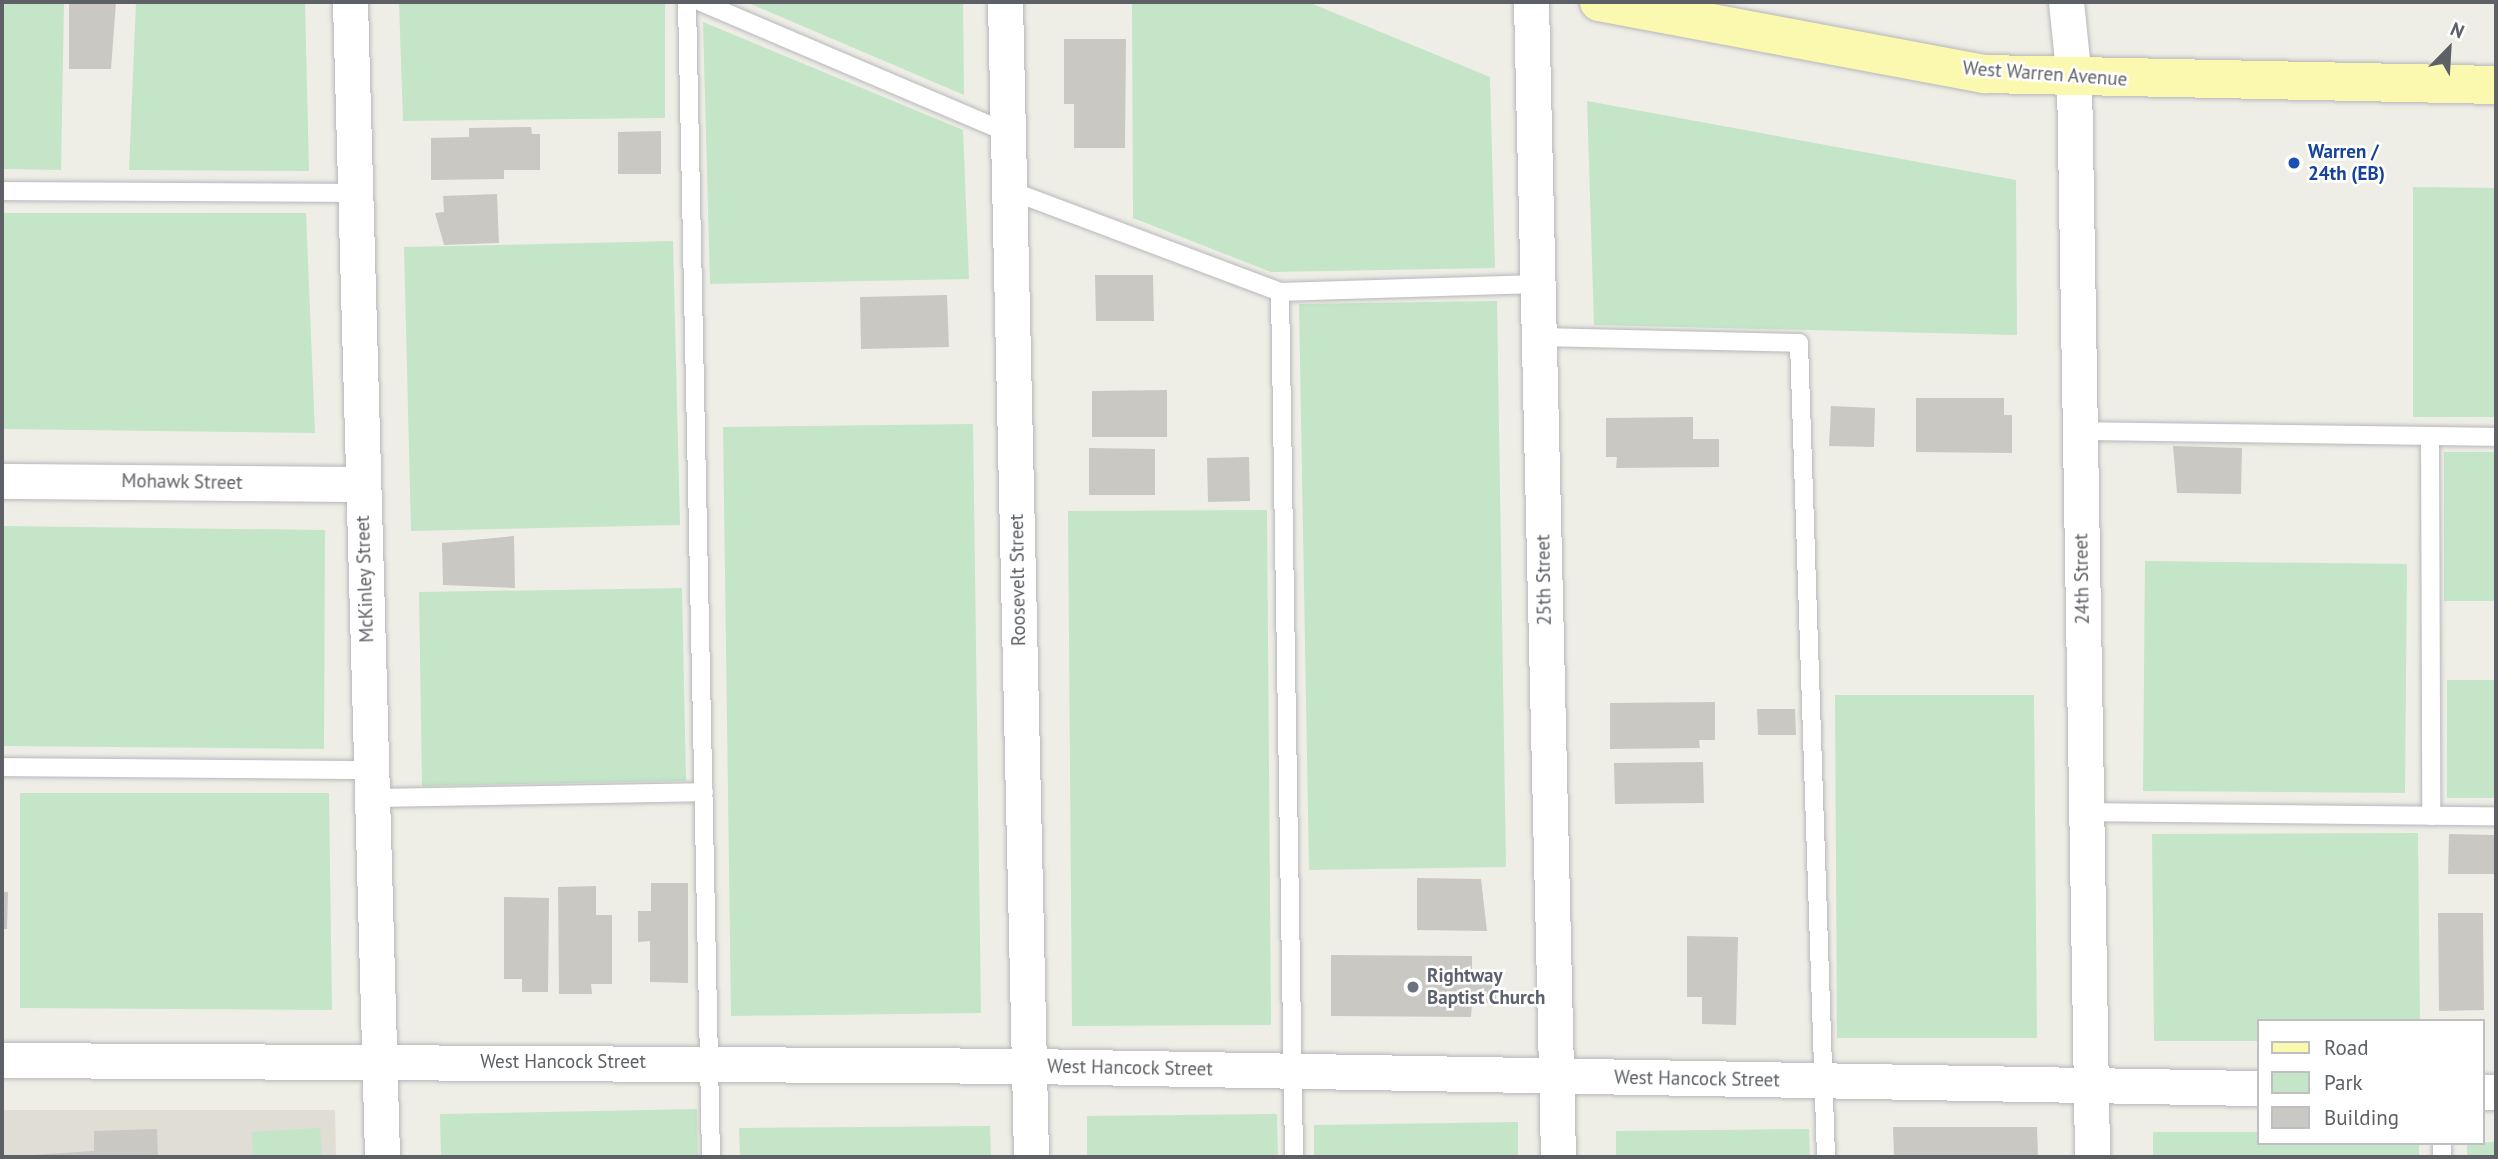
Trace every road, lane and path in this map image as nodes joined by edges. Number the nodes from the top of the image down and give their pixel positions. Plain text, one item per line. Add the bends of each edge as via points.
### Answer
1 (349, 2) edge
2 (687, 2) edge
3 (701, 2) edge
4 (1005, 2) edge
5 (1531, 2) edge
6 (1599, 2) edge
7 (2066, 2) edge
8 (2074, 79) junction
9 (2496, 85) edge
10 (1008, 133) junction
11 (1009, 190) junction
12 (2, 191) edge
13 (359, 193) junction
14 (1537, 285) junction
15 (1280, 292) junction
16 (1538, 337) junction
17 (2080, 431) junction
18 (2430, 436) junction
19 (2496, 437) edge
20 (2, 481) edge
21 (362, 485) junction
22 (2, 767) edge
23 (371, 784) junction
24 (704, 792) junction
25 (2086, 812) junction
26 (2431, 816) junction
27 (2496, 816) edge
28 (2, 1060) edge
29 (379, 1061) junction
30 (708, 1063) junction
31 (1029, 1066) junction
32 (1292, 1071) junction
33 (1557, 1077) junction
34 (1824, 1081) junction
35 (2090, 1086) junction
36 (2256, 1088) edge
37 (382, 1157) edge
38 (711, 1157) edge
39 (1031, 1157) edge
40 (1294, 1157) edge
41 (1558, 1157) edge
42 (1826, 1157) edge
43 (2092, 1157) edge

1 - 13 street, McKinley Street
2 - 24 lane
3 - 10 lane
4 - 10 street, Roosevelt Street
5 - 14 street, 25th Street
6 - 8 main road, West Warren Avenue via 1985,74
7 - 8 street, 24th Street
8 - 9 main road, West Warren Avenue
8 - 17 street, 24th Street
10 - 11 street, Roosevelt Street
11 - 15 lane
11 - 31 street, Roosevelt Street
12 - 13 lane
13 - 21 street, McKinley Street
14 - 15 lane
14 - 16 street, 25th Street
15 - 32 lane
16 - 33 street, 25th Street
16 - 34 lane via 1798,343
17 - 18 lane
17 - 25 street, 24th Street
18 - 19 lane
18 - 26 lane
20 - 21 street, Mohawk Street
21 - 23 street, McKinley Street
22 - 23 lane
23 - 24 lane
23 - 29 street, McKinley Street
24 - 30 lane
25 - 26 lane
25 - 35 street, 24th Street
26 - 27 lane
28 - 29 street, West Hancock Street
29 - 30 street, West Hancock Street
29 - 37 street, McKinley Street
30 - 31 street, West Hancock Street
30 - 38 lane
31 - 32 street, West Hancock Street
31 - 39 street, Roosevelt Street
32 - 33 street, West Hancock Street
32 - 40 lane
33 - 34 street, West Hancock Street
33 - 41 street, 25th Street
34 - 35 street, West Hancock Street
34 - 42 lane
35 - 36 street, West Hancock Street
35 - 43 street, 24th Street

